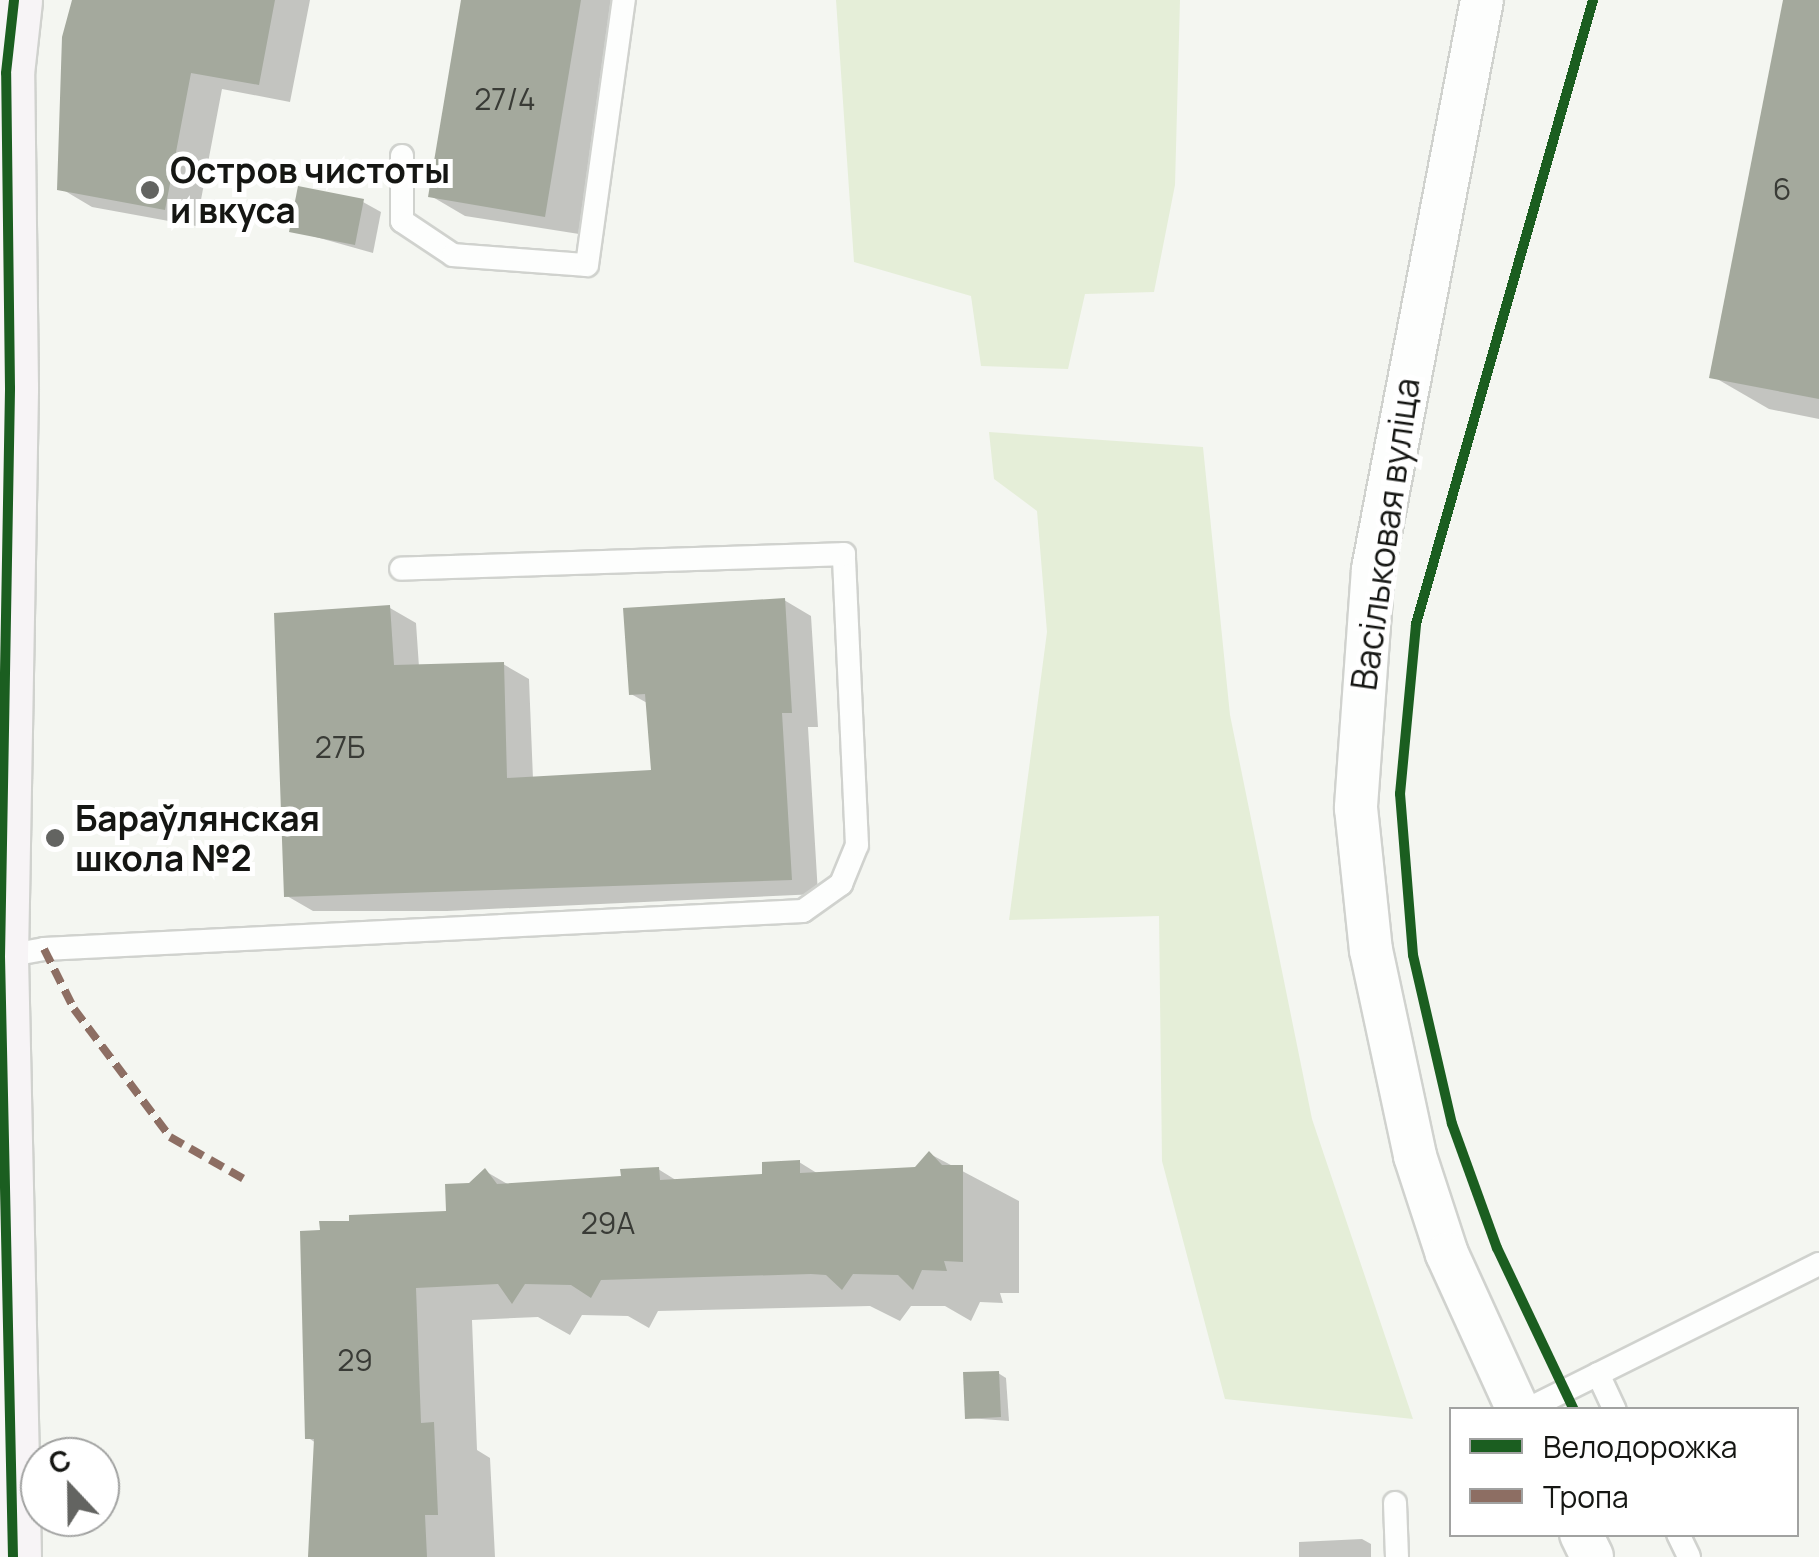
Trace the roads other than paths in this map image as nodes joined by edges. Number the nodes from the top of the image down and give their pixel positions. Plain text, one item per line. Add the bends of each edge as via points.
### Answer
1 (14, 0) edge
2 (624, 0) edge
3 (1482, 0) edge
4 (402, 156) dead end
5 (401, 569) dead end
6 (0, 957) edge
7 (1819, 1264) edge
8 (1598, 1374) junction
9 (1517, 1407) edge
10 (1532, 1407) edge
11 (1614, 1407) edge
12 (1395, 1502) dead end
13 (14, 1557) edge
14 (1396, 1557) edge

1 - 6 street via 6,73 10,388
2 - 4 lane via 587,265 453,255 402,221
3 - 9 street, Васільковая вуліца via 1373,570 1356,808 1371,950 1415,1156 1447,1254
5 - 6 lane via 844,554 857,845 841,884 803,911 44,949
6 - 13 street
7 - 8 lane
8 - 10 lane
8 - 11 lane
12 - 14 lane

